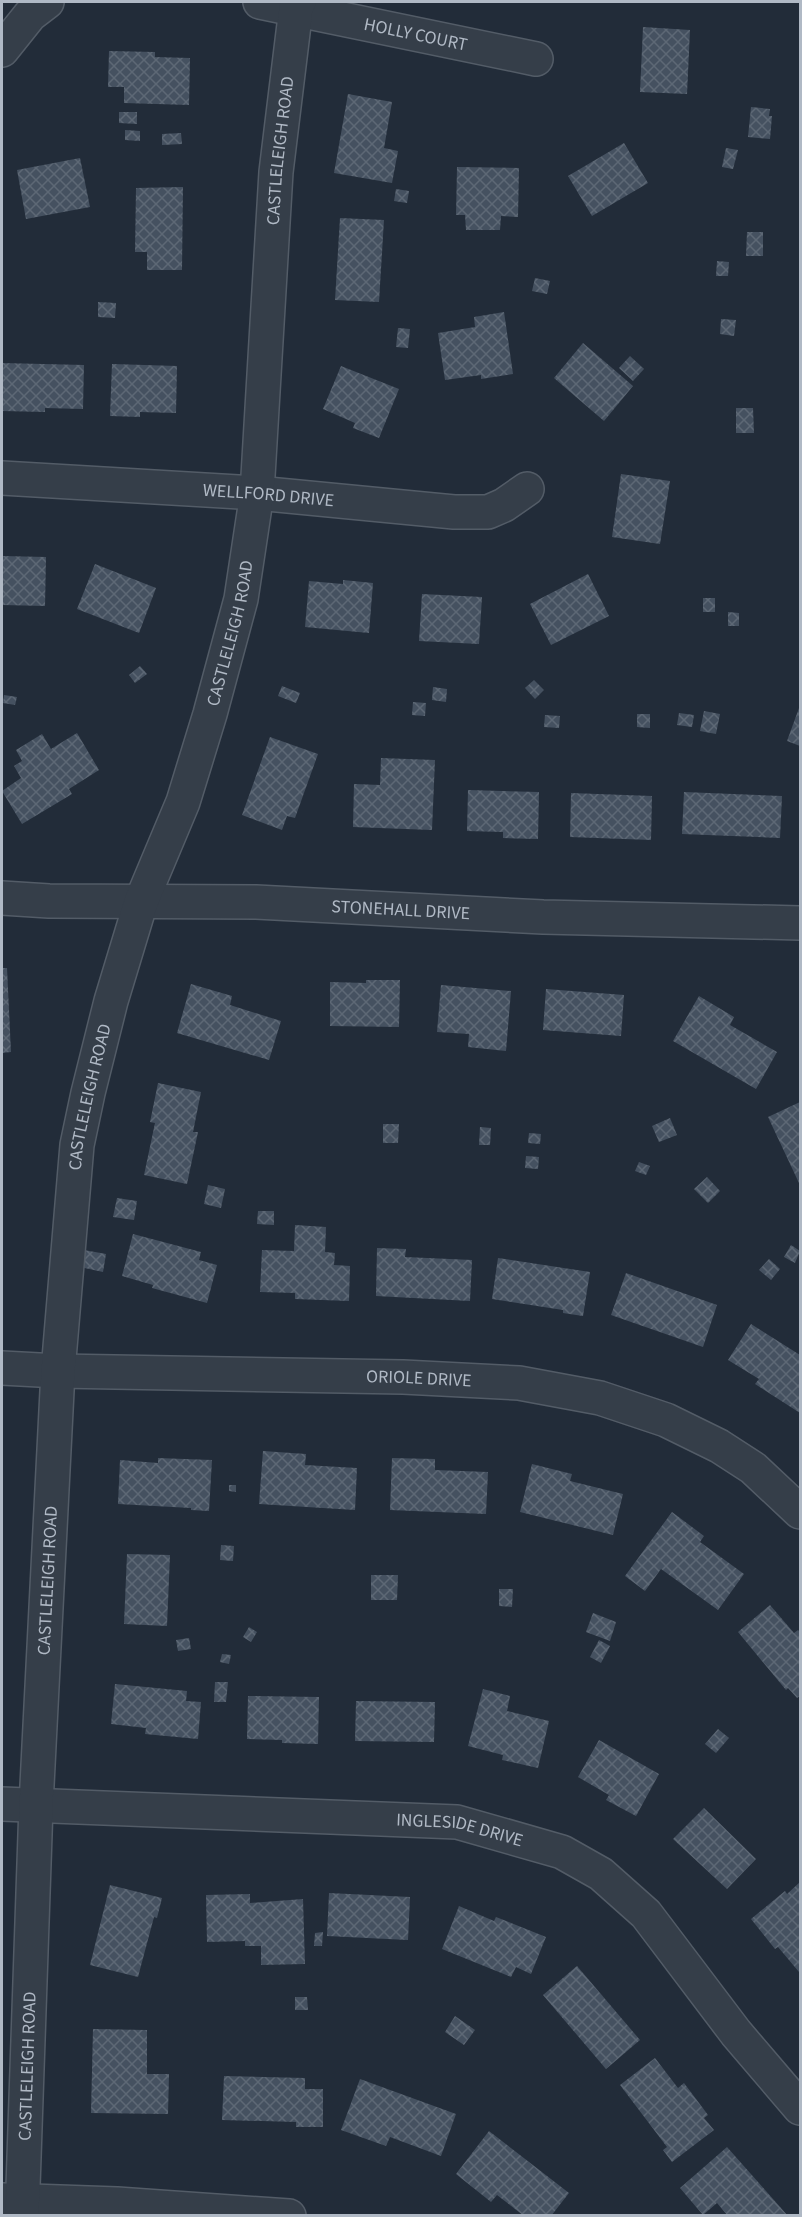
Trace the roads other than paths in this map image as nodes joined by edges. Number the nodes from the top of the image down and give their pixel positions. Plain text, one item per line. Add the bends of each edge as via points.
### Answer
1 (47, 2) edge
2 (260, 2) edge
3 (298, 4) edge
4 (2, 50) edge
5 (536, 59) dead end
6 (2, 478) edge
7 (527, 489) dead end
8 (257, 493) junction
9 (2, 898) edge
10 (141, 902) junction
11 (801, 923) edge
12 (2, 1368) edge
13 (58, 1371) junction
14 (801, 1512) edge
15 (2, 1804) edge
16 (36, 1805) junction
17 (801, 2108) edge
18 (16, 2205) edge
19 (289, 2216) edge

1 - 4 street via 30,15
2 - 3 street, HOLLY COURT
3 - 5 street, HOLLY COURT
3 - 8 street, CASTLELEIGH ROAD via 276,172
6 - 8 street, WELLFORD DRIVE
7 - 8 street, WELLFORD DRIVE via 488,512 454,513
8 - 10 street, CASTLELEIGH ROAD via 241,599 210,714 183,802
9 - 10 street, STONEHALL DRIVE
10 - 11 street, STONEHALL DRIVE via 256,902 543,917
10 - 13 street, CASTLELEIGH ROAD via 111,1001 77,1145
12 - 13 street, ORIOLE DRIVE
13 - 14 street, ORIOLE DRIVE via 403,1377 519,1383 600,1398 666,1420 719,1446 753,1468
13 - 16 street, CASTLELEIGH ROAD
15 - 16 street, INGLESIDE DRIVE
16 - 17 street, INGLESIDE DRIVE via 457,1822 562,1852 601,1874 646,1914 736,2033
16 - 18 street, CASTLELEIGH ROAD
18 - 19 street

